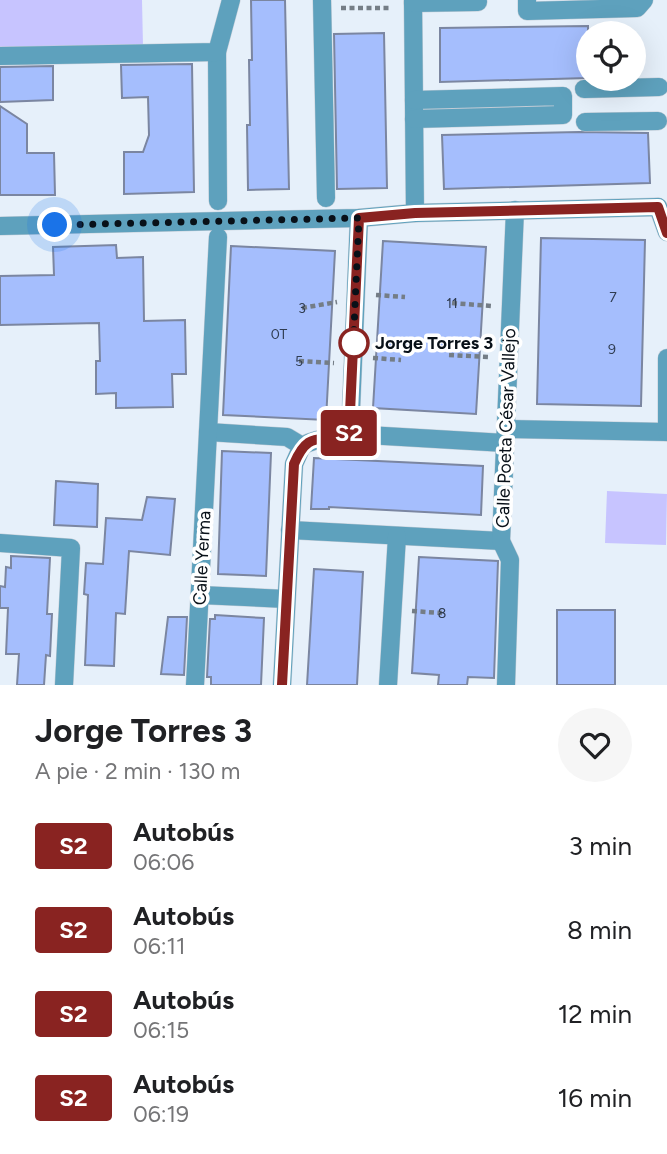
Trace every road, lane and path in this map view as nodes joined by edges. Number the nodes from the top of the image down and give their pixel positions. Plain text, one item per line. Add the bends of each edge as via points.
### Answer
1 (231, 0) edge
2 (527, 0) edge
3 (644, 0) edge
4 (413, 1) edge
5 (478, 2) dead end
6 (322, 4) edge
7 (391, 8) dead end
8 (217, 52) junction
9 (0, 56) edge
10 (646, 87) edge
11 (659, 87) dead end
12 (414, 100) junction
13 (414, 119) junction
14 (658, 121) dead end
15 (585, 122) dead end
16 (326, 198) dead end
17 (663, 199) edge
18 (218, 201) dead end
19 (515, 210) junction
20 (415, 213) junction
21 (359, 218) junction
22 (0, 226) edge
23 (667, 232) edge
24 (218, 237) dead end
25 (376, 295) dead end
26 (405, 297) dead end
27 (338, 302) dead end
28 (452, 303) dead end
29 (491, 306) dead end
30 (302, 308) dead end
31 (449, 355) dead end
32 (373, 358) dead end
33 (488, 358) dead end
34 (667, 358) edge
35 (401, 360) dead end
36 (299, 361) dead end
37 (335, 363) dead end
38 (216, 432) junction
39 (667, 432) edge
40 (349, 434) junction
41 (506, 436) junction
42 (302, 446) junction
43 (290, 530) junction
44 (397, 536) junction
45 (501, 541) junction
46 (0, 543) edge
47 (207, 595) junction
48 (286, 599) junction
49 (412, 611) dead end
50 (442, 613) dead end
51 (64, 685) edge
52 (195, 685) edge
53 (282, 685) edge
54 (388, 685) edge
55 (506, 685) edge

1 - 8 street
2 - 3 street via 527,11 636,8
4 - 5 street
4 - 12 street
6 - 7 path
6 - 16 street
8 - 9 street
8 - 18 street
10 - 11 street
12 - 13 street
12 - 13 street via 563,96 563,115
13 - 20 street
14 - 15 street
17 - 19 street
17 - 23 street
19 - 20 street
19 - 41 street, Calle Poeta César Vallejo
20 - 21 street
21 - 22 street
21 - 40 street
24 - 38 street, Calle Yerma
25 - 26 path
27 - 30 path
28 - 29 path
31 - 33 path
32 - 35 path
34 - 39 street
36 - 37 path
38 - 42 street via 288,437
38 - 47 street, Calle Yerma
39 - 41 street
40 - 41 street
40 - 42 street via 314,439
41 - 45 street, Calle Poeta César Vallejo
42 - 43 street via 294,464
43 - 44 street
43 - 48 street
44 - 45 street
44 - 54 street
45 - 55 street, Calle Poeta César Vallejo via 510,560
46 - 51 street via 71,548
47 - 48 street
47 - 52 street, Calle Yerma
48 - 53 street
49 - 50 path

